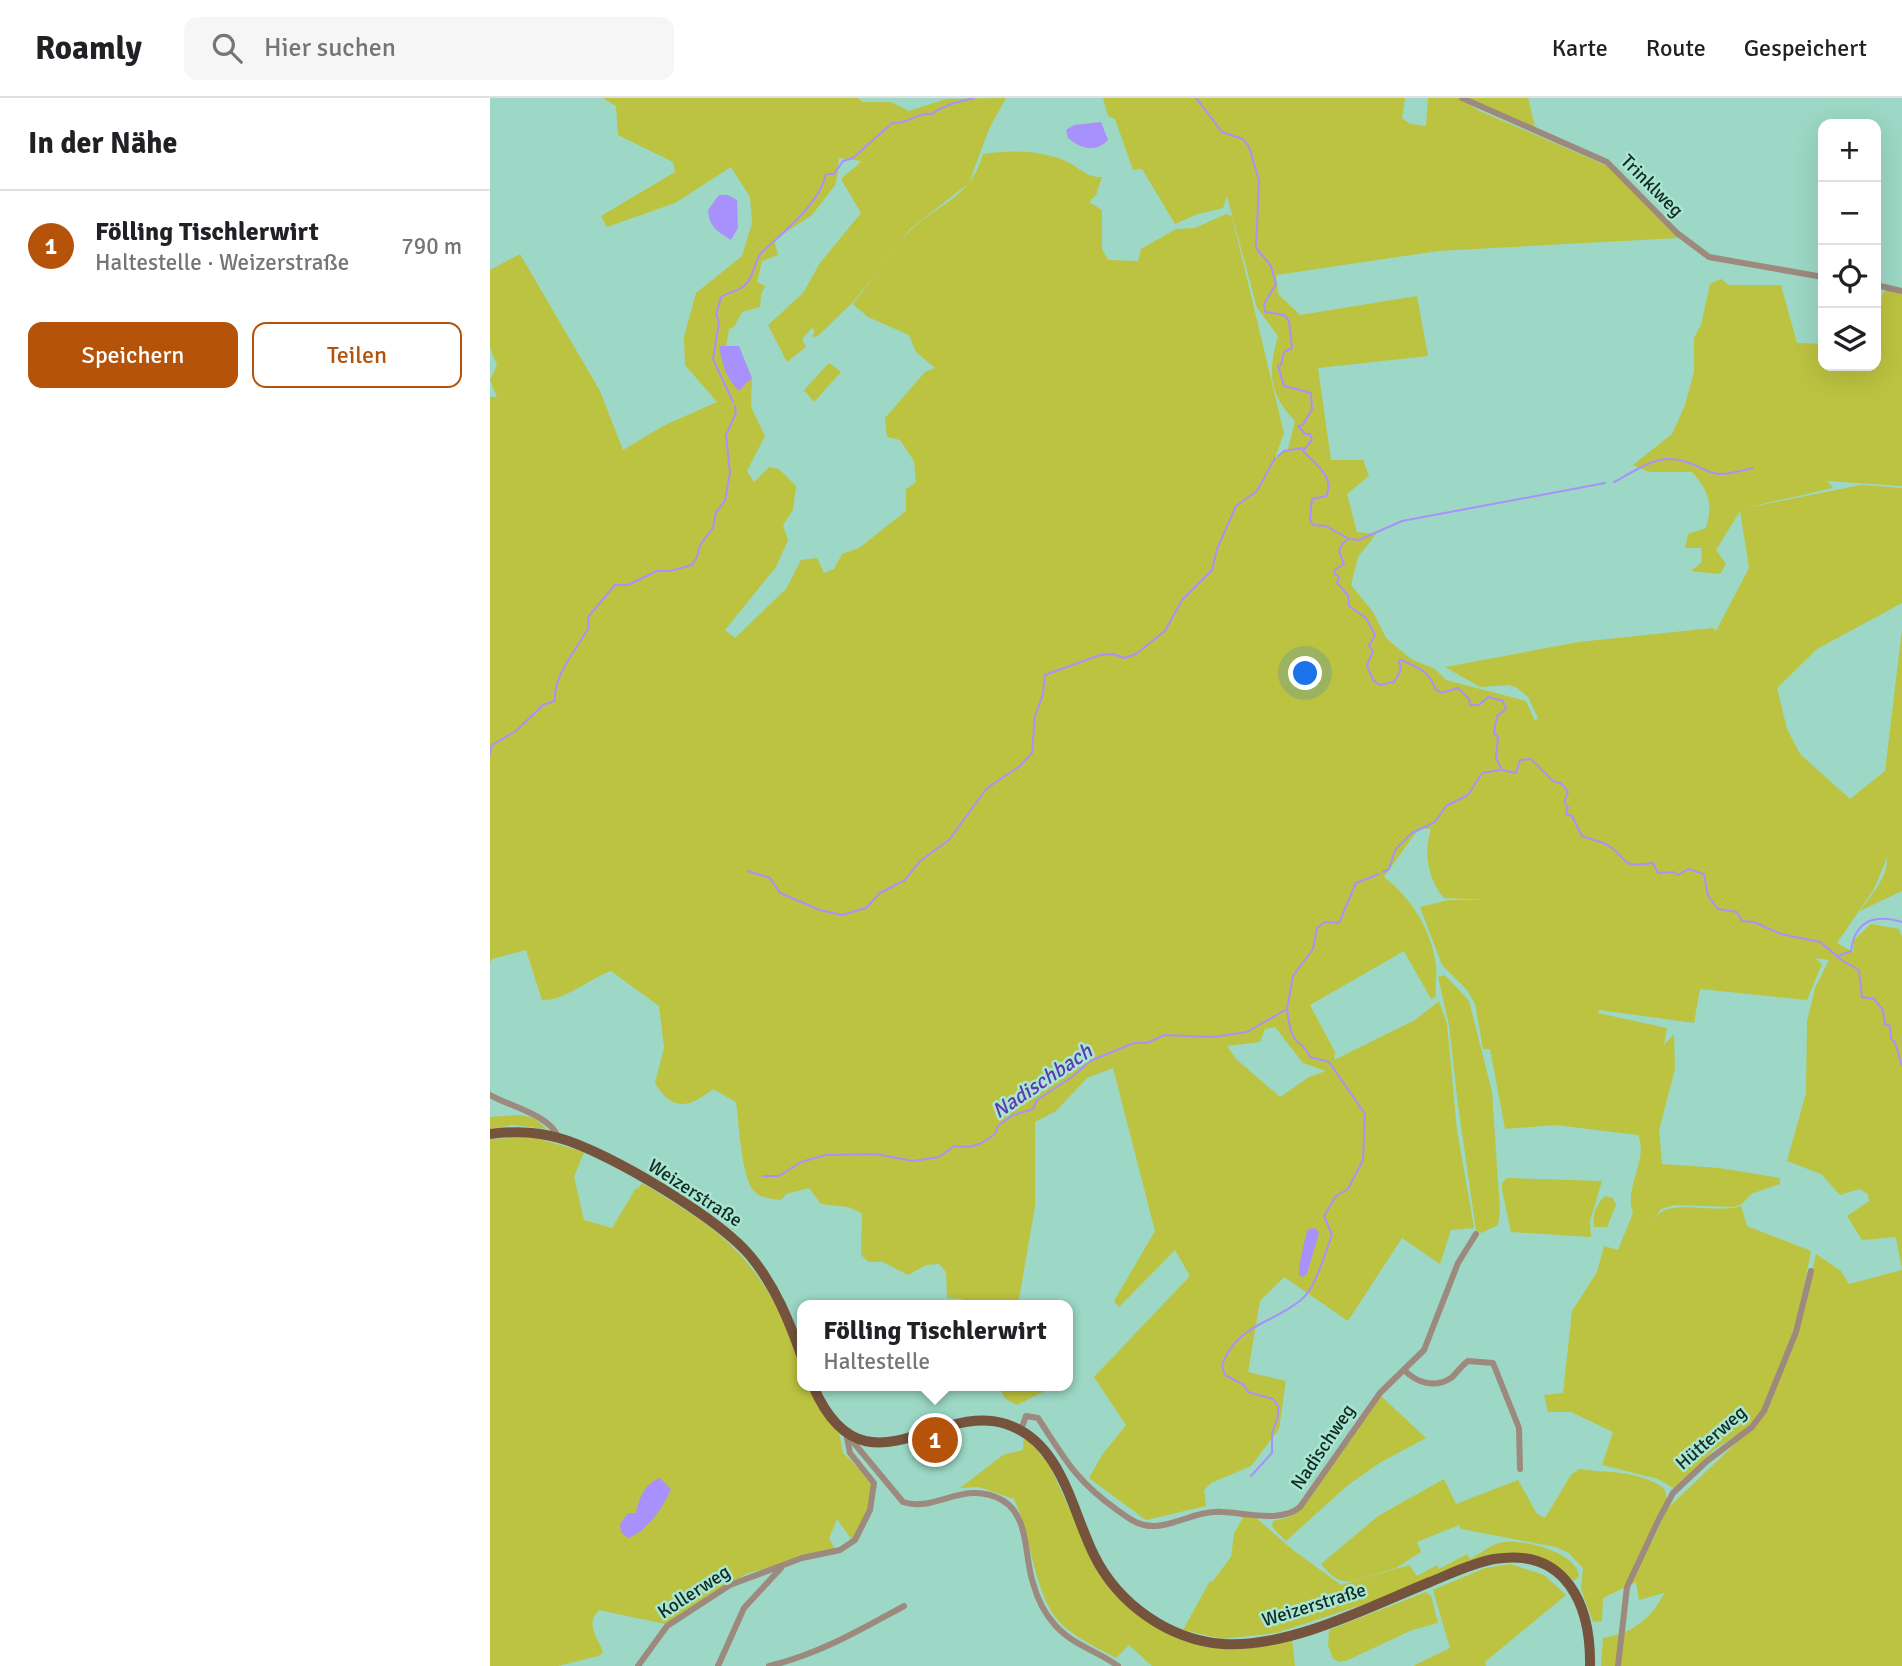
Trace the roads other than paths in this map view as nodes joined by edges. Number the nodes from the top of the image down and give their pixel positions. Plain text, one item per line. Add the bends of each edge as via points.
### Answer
1 (1462, 98) edge
2 (1818, 276) edge
3 (1881, 286) edge
4 (1902, 290) edge
5 (490, 1095) edge
6 (490, 1133) edge
7 (558, 1138) junction
8 (1476, 1234) dead end
9 (1811, 1271) dead end
10 (797, 1345) edge
11 (1404, 1370) junction
12 (816, 1391) edge
13 (1021, 1430) junction
14 (846, 1433) junction
15 (1520, 1469) dead end
16 (782, 1567) junction
17 (904, 1606) dead end
18 (638, 1666) edge
19 (720, 1666) edge
20 (769, 1666) edge
21 (1118, 1666) edge
22 (1590, 1666) edge
23 (1618, 1666) edge

1 - 2 street, Trinklweg via 1607,162 1677,233 1712,258
3 - 4 street
5 - 7 street via 538,1118
6 - 7 main road, Weizerstraße
7 - 10 main road, Weizerstraße via 590,1149 676,1198 737,1241 773,1287
8 - 11 street, Nadischweg via 1458,1263 1424,1350
9 - 23 street, Hütterweg via 1796,1332 1765,1411 1673,1493 1659,1519 1627,1587
11 - 13 street, Nadischweg via 1372,1402 1300,1507 1284,1516 1212,1511 1160,1525 1139,1524 1081,1481 1038,1418 1026,1416
11 - 15 street via 1414,1380 1428,1384 1449,1379 1468,1361 1493,1363 1519,1427
12 - 14 main road
13 - 14 main road, Weizerstraße via 997,1422 977,1422 878,1442
13 - 22 main road, Weizerstraße via 1047,1452 1094,1555 1119,1593 1150,1618 1181,1634 1227,1644 1275,1638 1346,1617 1483,1562 1524,1559 1558,1574 1578,1596 1588,1623
14 - 16 street, Kollerweg via 850,1453 874,1483 873,1502 862,1532 842,1549
14 - 21 street via 904,1502 919,1504 966,1493 1004,1501 1019,1520 1032,1581 1046,1613 1067,1636
16 - 18 street, Kollerweg via 740,1580 678,1617 662,1630
16 - 19 street, Kollerweg via 748,1603
17 - 20 street via 818,1651

